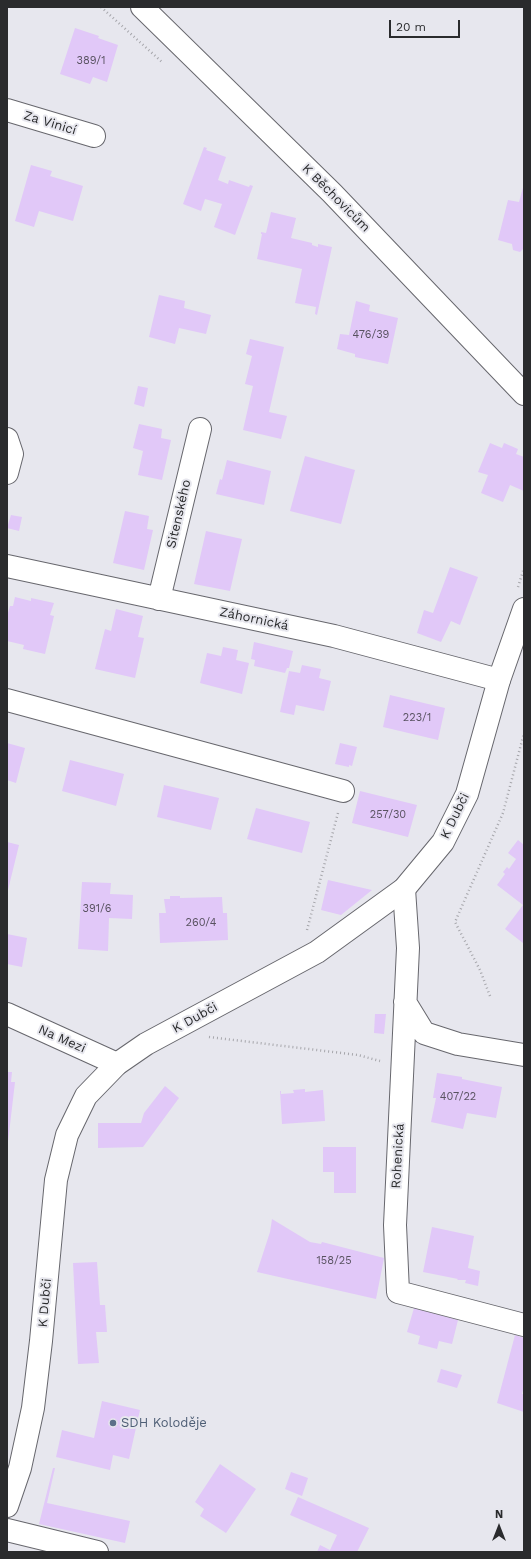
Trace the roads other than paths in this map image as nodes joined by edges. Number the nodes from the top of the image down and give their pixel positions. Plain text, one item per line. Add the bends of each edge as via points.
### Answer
1 (142, 7) edge
2 (7, 110) edge
3 (94, 136) dead end
4 (524, 394) edge
5 (200, 428) dead end
6 (7, 439) edge
7 (7, 473) edge
8 (7, 566) edge
9 (159, 598) junction
10 (524, 609) edge
11 (499, 680) junction
12 (7, 700) edge
13 (343, 791) road end
14 (404, 889) junction
15 (405, 1002) junction
16 (7, 1014) edge
17 (524, 1055) edge
18 (117, 1064) junction
19 (524, 1325) edge
20 (7, 1506) edge
21 (7, 1530) edge
22 (97, 1552) edge

1 - 4 street, K Běchovicům via 332,193
2 - 3 street, Za Vinicí
5 - 9 street, Sitenského
6 - 7 street via 12,454
8 - 9 street, Záhornická
9 - 11 street, Záhornická via 334,636
10 - 11 street, K Dubči
11 - 14 street, K Dubči via 467,794 443,842
12 - 13 street
14 - 15 street, Rohenická via 408,948
14 - 18 street, K Dubči via 316,952 146,1044
15 - 17 street via 424,1033 458,1044
15 - 19 street, Rohenická via 395,1225 398,1292
16 - 18 street, Na Mezi
18 - 20 street, K Dubči via 86,1096 67,1135 56,1180 42,1341 33,1408 20,1468
21 - 22 street

